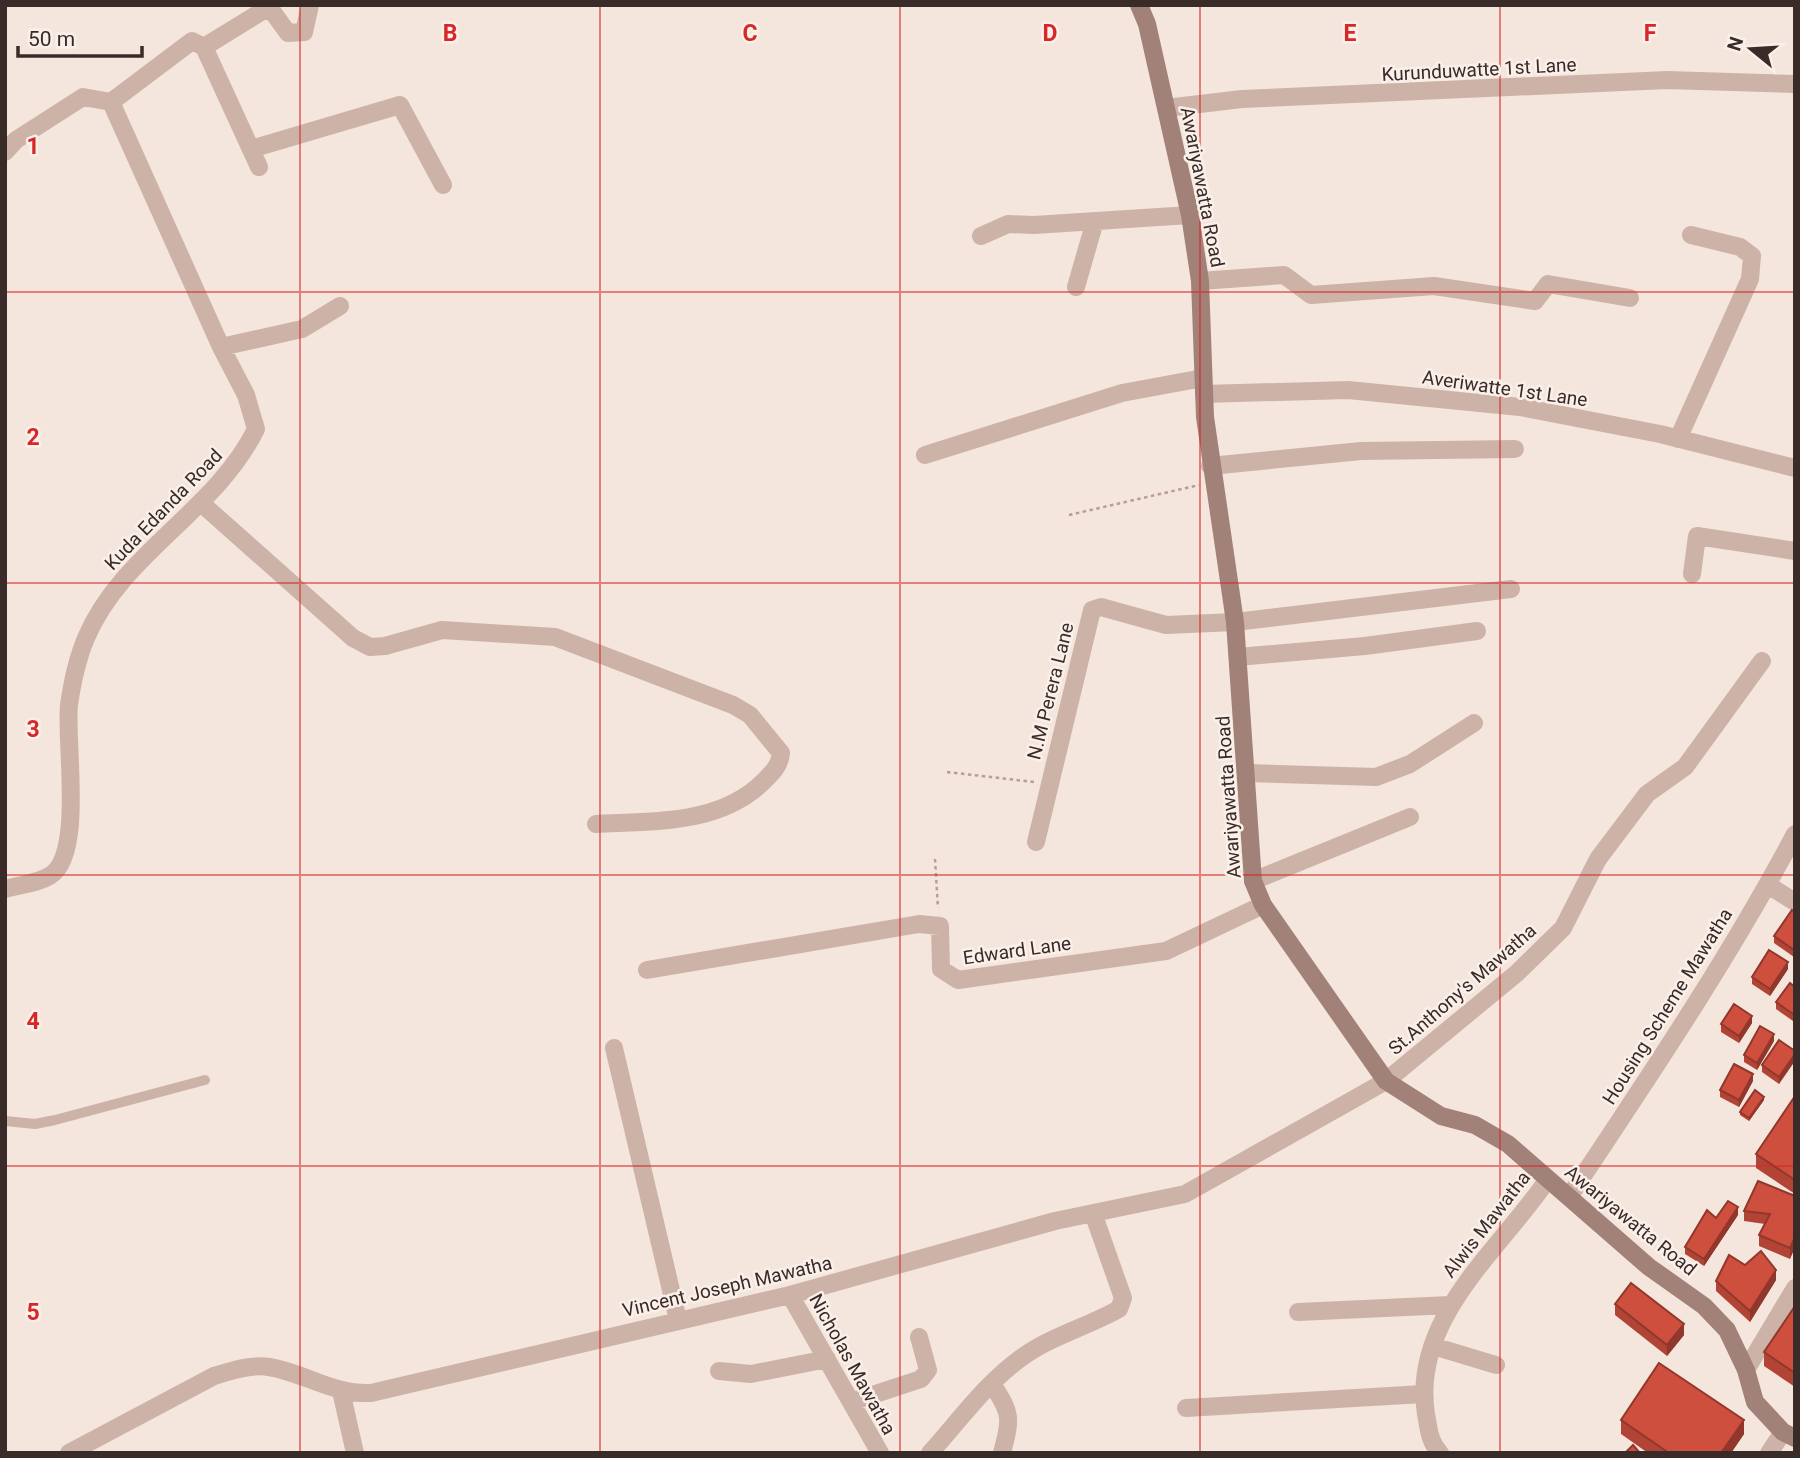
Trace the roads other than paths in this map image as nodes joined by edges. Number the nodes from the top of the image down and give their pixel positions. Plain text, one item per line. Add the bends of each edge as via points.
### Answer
1 (310, 5) edge
2 (1139, 5) edge
3 (204, 47) junction
4 (1795, 84) edge
5 (111, 102) junction
6 (1166, 108) junction
7 (251, 149) junction
8 (5, 152) edge
9 (259, 167) dead end
10 (443, 185) dead end
11 (1190, 215) junction
12 (1095, 221) junction
13 (1691, 234) dead end
14 (981, 236) dead end
15 (1200, 281) junction
16 (1076, 287) dead end
17 (1630, 298) dead end
18 (340, 306) dead end
19 (221, 347) junction
20 (1203, 386) junction
21 (1678, 439) junction
22 (1515, 449) dead end
23 (925, 454) dead end
24 (1795, 468) edge
25 (1212, 473) junction
26 (201, 502) junction
27 (1795, 551) edge
28 (1692, 573) dead end
29 (1511, 589) dead end
30 (1235, 622) junction
31 (1477, 631) dead end
32 (1238, 657) junction
33 (1762, 661) dead end
34 (1474, 723) dead end
35 (1247, 773) junction
36 (1410, 817) dead end
37 (596, 824) dead end
38 (1795, 834) edge
39 (1036, 842) dead end
40 (1253, 881) junction
41 (1768, 885) junction
42 (5, 889) edge
43 (1795, 902) edge
44 (1263, 905) junction
45 (647, 971) dead end
46 (614, 1048) dead end
47 (205, 1080) dead end
48 (1386, 1081) junction
49 (5, 1121) edge
50 (1548, 1179) junction
51 (1569, 1197) junction
52 (1093, 1213) junction
53 (1795, 1288) edge
54 (790, 1295) junction
55 (1451, 1305) junction
56 (1298, 1312) dead end
57 (678, 1320) junction
58 (919, 1337) dead end
59 (1433, 1346) junction
60 (827, 1359) junction
61 (1496, 1365) dead end
62 (1746, 1370) junction
63 (719, 1371) dead end
64 (992, 1384) junction
65 (341, 1391) junction
66 (1423, 1394) junction
67 (851, 1402) junction
68 (1186, 1408) dead end
69 (1789, 1435) edge
70 (69, 1453) edge
71 (355, 1453) edge
72 (880, 1453) edge
73 (930, 1453) edge
74 (1002, 1453) edge
75 (1440, 1453) edge
76 (1769, 1453) edge

1 - 3 street via 304,32 288,33 270,7
2 - 6 street, Awariyawatta Road
3 - 5 street via 192,41
3 - 7 street
4 - 6 street, Kurunduwatte 1st Lane via 1667,80 1242,99
5 - 8 street via 83,97
5 - 19 street, Kuda Edanda Road
6 - 11 street, Awariyawatta Road
7 - 9 street
7 - 10 street via 400,105
11 - 12 street
11 - 15 street, Awariyawatta Road
12 - 14 street via 1008,224
12 - 16 street
13 - 21 street via 1740,247 1752,256 1750,279
15 - 17 street via 1284,275 1311,295 1434,286 1535,301 1548,284
15 - 20 street, Awariyawatta Road
18 - 19 street via 302,329
19 - 26 street, Kuda Edanda Road via 246,396 256,429 243,457
20 - 21 street, Averiwatte 1st Lane via 1361,391 1520,407
20 - 23 street, Averiwatte 1st Lane via 1122,393
20 - 25 street, Awariyawatta Road
21 - 24 street, Averiwatte 1st Lane
22 - 25 street via 1361,451
25 - 30 street, Awariyawatta Road
26 - 37 street via 353,638 370,647 442,630 555,637 733,705 750,715 781,753 779,763 759,787 715,812 679,820
26 - 42 street, Kuda Edanda Road via 119,583 86,638 69,705 71,808 64,858 51,875
27 - 28 street via 1697,536
29 - 30 street
30 - 32 street, Awariyawatta Road
30 - 39 street, N.M Perera Lane via 1166,625 1101,607 1092,610
31 - 32 street
32 - 35 street, Awariyawatta Road
33 - 48 street, St.Anthony's Mawatha via 1685,766 1647,794 1598,859 1563,928 1517,973
34 - 35 street via 1410,765 1376,776
35 - 40 street, Awariyawatta Road
36 - 40 street
38 - 41 street, Housing Scheme Mawatha
40 - 44 street, Awariyawatta Road
41 - 43 street
41 - 51 street, Housing Scheme Mawatha
44 - 45 street, Edward Lane via 1166,951 958,980 941,969 940,926 919,924
44 - 48 street, Awariyawatta Road
46 - 57 street
47 - 49 lane via 55,1121
48 - 50 street, Awariyawatta Road via 1441,1116 1475,1125 1508,1144
48 - 52 street, Vincent Joseph Mawatha via 1185,1194
50 - 51 street, Awariyawatta Road
50 - 55 street, Alwis Mawatha
51 - 62 street, Awariyawatta Road via 1704,1306 1727,1330
52 - 54 street, Vincent Joseph Mawatha
52 - 64 street via 1123,1298 1119,1309 1054,1338 1021,1358
53 - 62 street
54 - 57 street, Vincent Joseph Mawatha
54 - 60 street, Nicholas Mawatha
55 - 56 street
55 - 59 street, Alwis Mawatha
57 - 65 street, Vincent Joseph Mawatha via 371,1393
58 - 67 street via 928,1370 920,1379
59 - 61 street
59 - 66 street, Alwis Mawatha
60 - 63 street via 751,1374
60 - 67 street, Nicholas Mawatha
62 - 69 street, Awariyawatta Road via 1755,1402
64 - 73 street
64 - 74 street via 1009,1409
65 - 70 street, Vincent Joseph Mawatha via 268,1367 237,1369 215,1376
65 - 71 street
66 - 68 street
66 - 75 street, Alwis Mawatha via 1431,1443
67 - 72 street, Nicholas Mawatha
69 - 76 street

